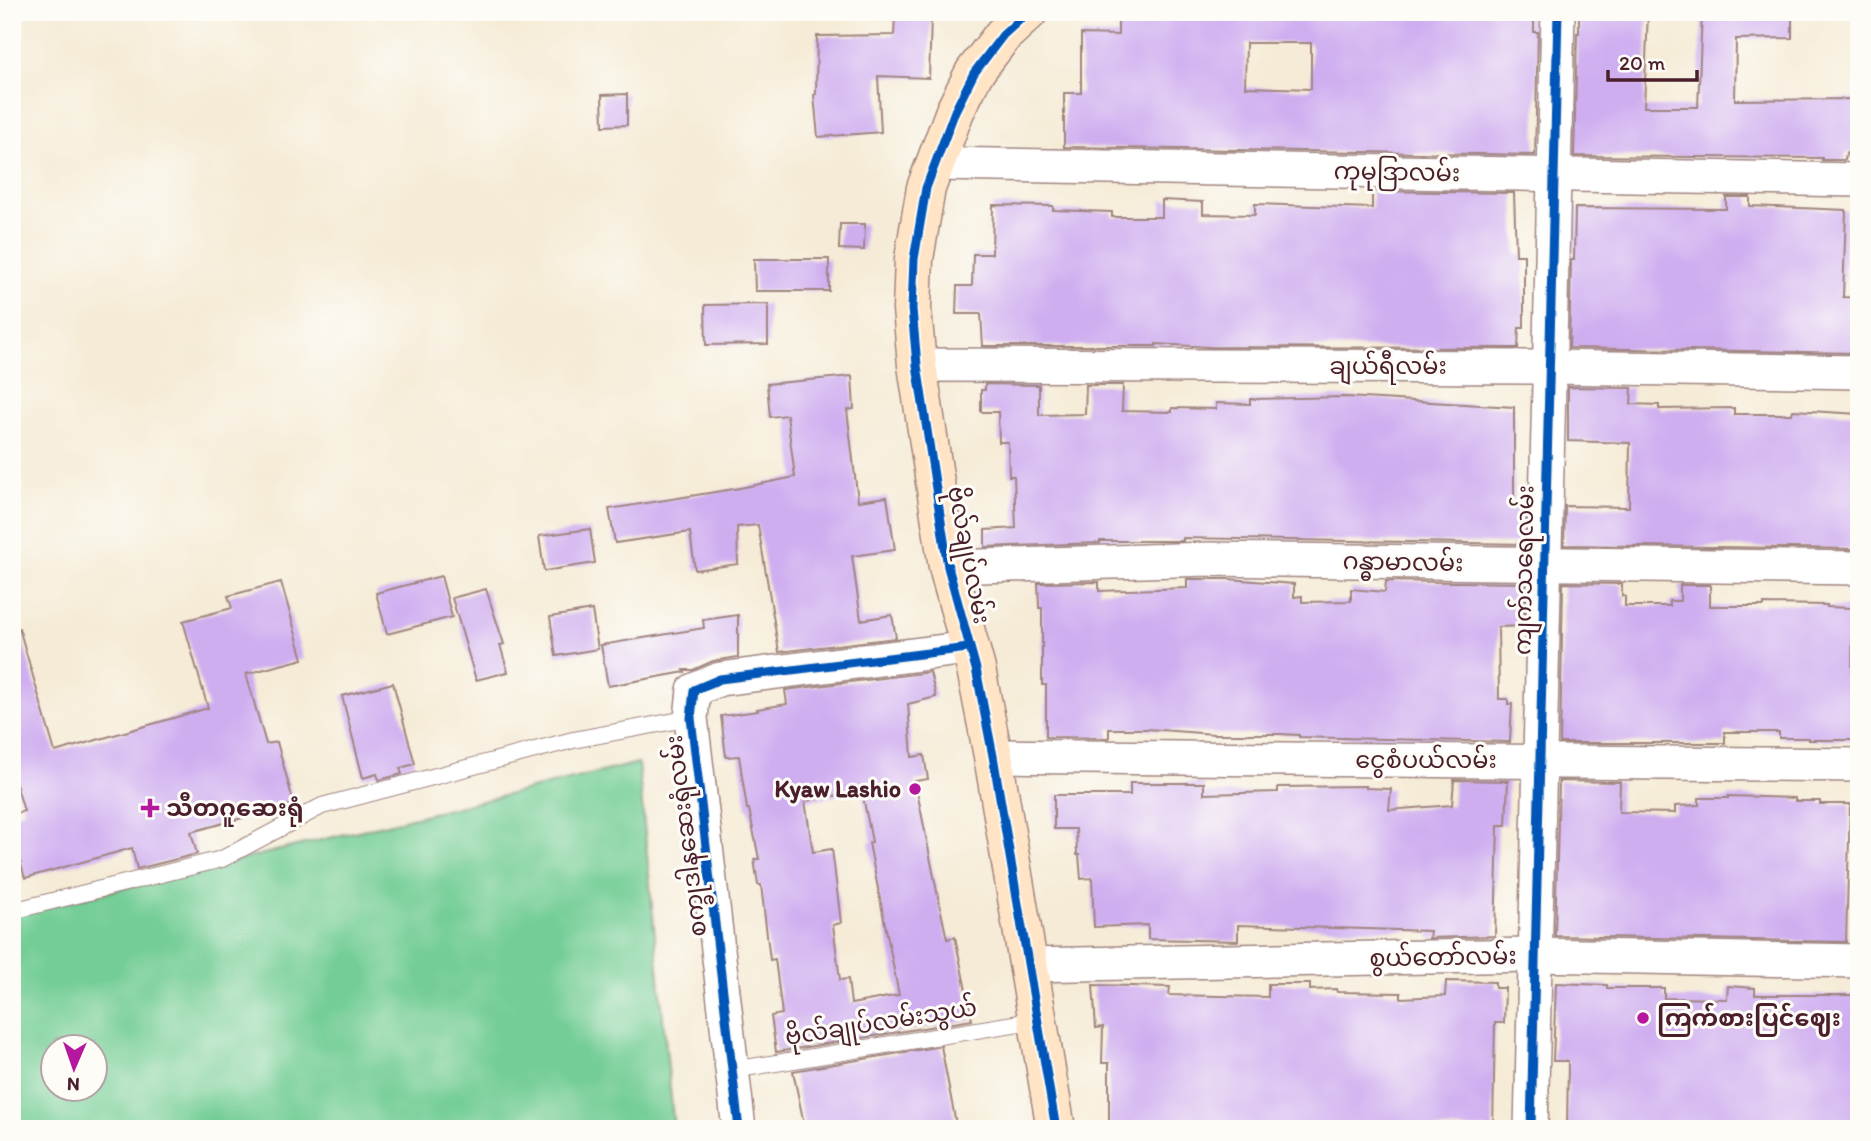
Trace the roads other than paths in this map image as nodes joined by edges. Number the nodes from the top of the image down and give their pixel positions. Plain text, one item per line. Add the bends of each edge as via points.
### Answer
1 (1028, 12) edge
2 (1558, 12) edge
3 (935, 164) junction
4 (1554, 175) junction
5 (1859, 180) edge
6 (917, 365) junction
7 (1549, 367) junction
8 (1859, 372) edge
9 (1543, 565) junction
10 (948, 567) junction
11 (1859, 568) edge
12 (968, 648) junction
13 (691, 718) junction
14 (993, 756) junction
15 (1540, 761) junction
16 (1859, 765) edge
17 (12, 911) edge
18 (1533, 955) junction
19 (1859, 961) edge
20 (1027, 965) junction
21 (1037, 1020) junction
22 (733, 1070) junction
23 (739, 1129) edge
24 (1056, 1129) edge
25 (1531, 1129) edge

1 - 3 street, ဗိုလ်ချုပ်လမ်း via 974,73
2 - 4 street, ကျက်သရေလမ်း
3 - 4 street, ကုမုဒြာလမ်း
3 - 6 street, ဗိုလ်ချုပ်လမ်း via 926,188 914,259
4 - 5 street, ကုမုဒြာလမ်း
4 - 7 street, ကျက်သရေလမ်း
6 - 7 street, ချယ်ရီလမ်း
6 - 10 street, ဗိုလ်ချုပ်လမ်း
7 - 8 street, ချယ်ရီလမ်း
7 - 9 street, ကျက်သရေလမ်း
9 - 10 street, ဂန္ဓာမာလမ်း via 1208,559
9 - 11 street, ဂန္ဓာမာလမ်း
9 - 15 street, ကျက်သရေလမ်း
10 - 12 street, ဗိုလ်ချုပ်လမ်း
12 - 13 street, စက္ခုဒါနဆေးရုံလမ်း via 720,679 694,690
12 - 14 street, ဗိုလ်ချုပ်လမ်း
13 - 17 lane via 573,740 323,806 222,859
13 - 22 street, စက္ခုဒါနဆေးရုံလမ်း
14 - 15 street, ငွေစံပယ်လမ်း
14 - 20 street, ဗိုလ်ချုပ်လမ်း
15 - 16 street, ငွေစံပယ်လမ်း
15 - 18 street, ကျက်သရေလမ်း
18 - 19 street, စွယ်တော်လမ်း
18 - 20 street, စွယ်တော်လမ်း
18 - 25 street, ကျက်သရေလမ်း
20 - 21 street, ဗိုလ်ချုပ်လမ်း
21 - 22 lane, ဗိုလ်ချုပ်လမ်းသွယ်
21 - 24 street, ဗိုလ်ချုပ်လမ်း
22 - 23 street, စက္ခုဒါနဆေးရုံလမ်း

